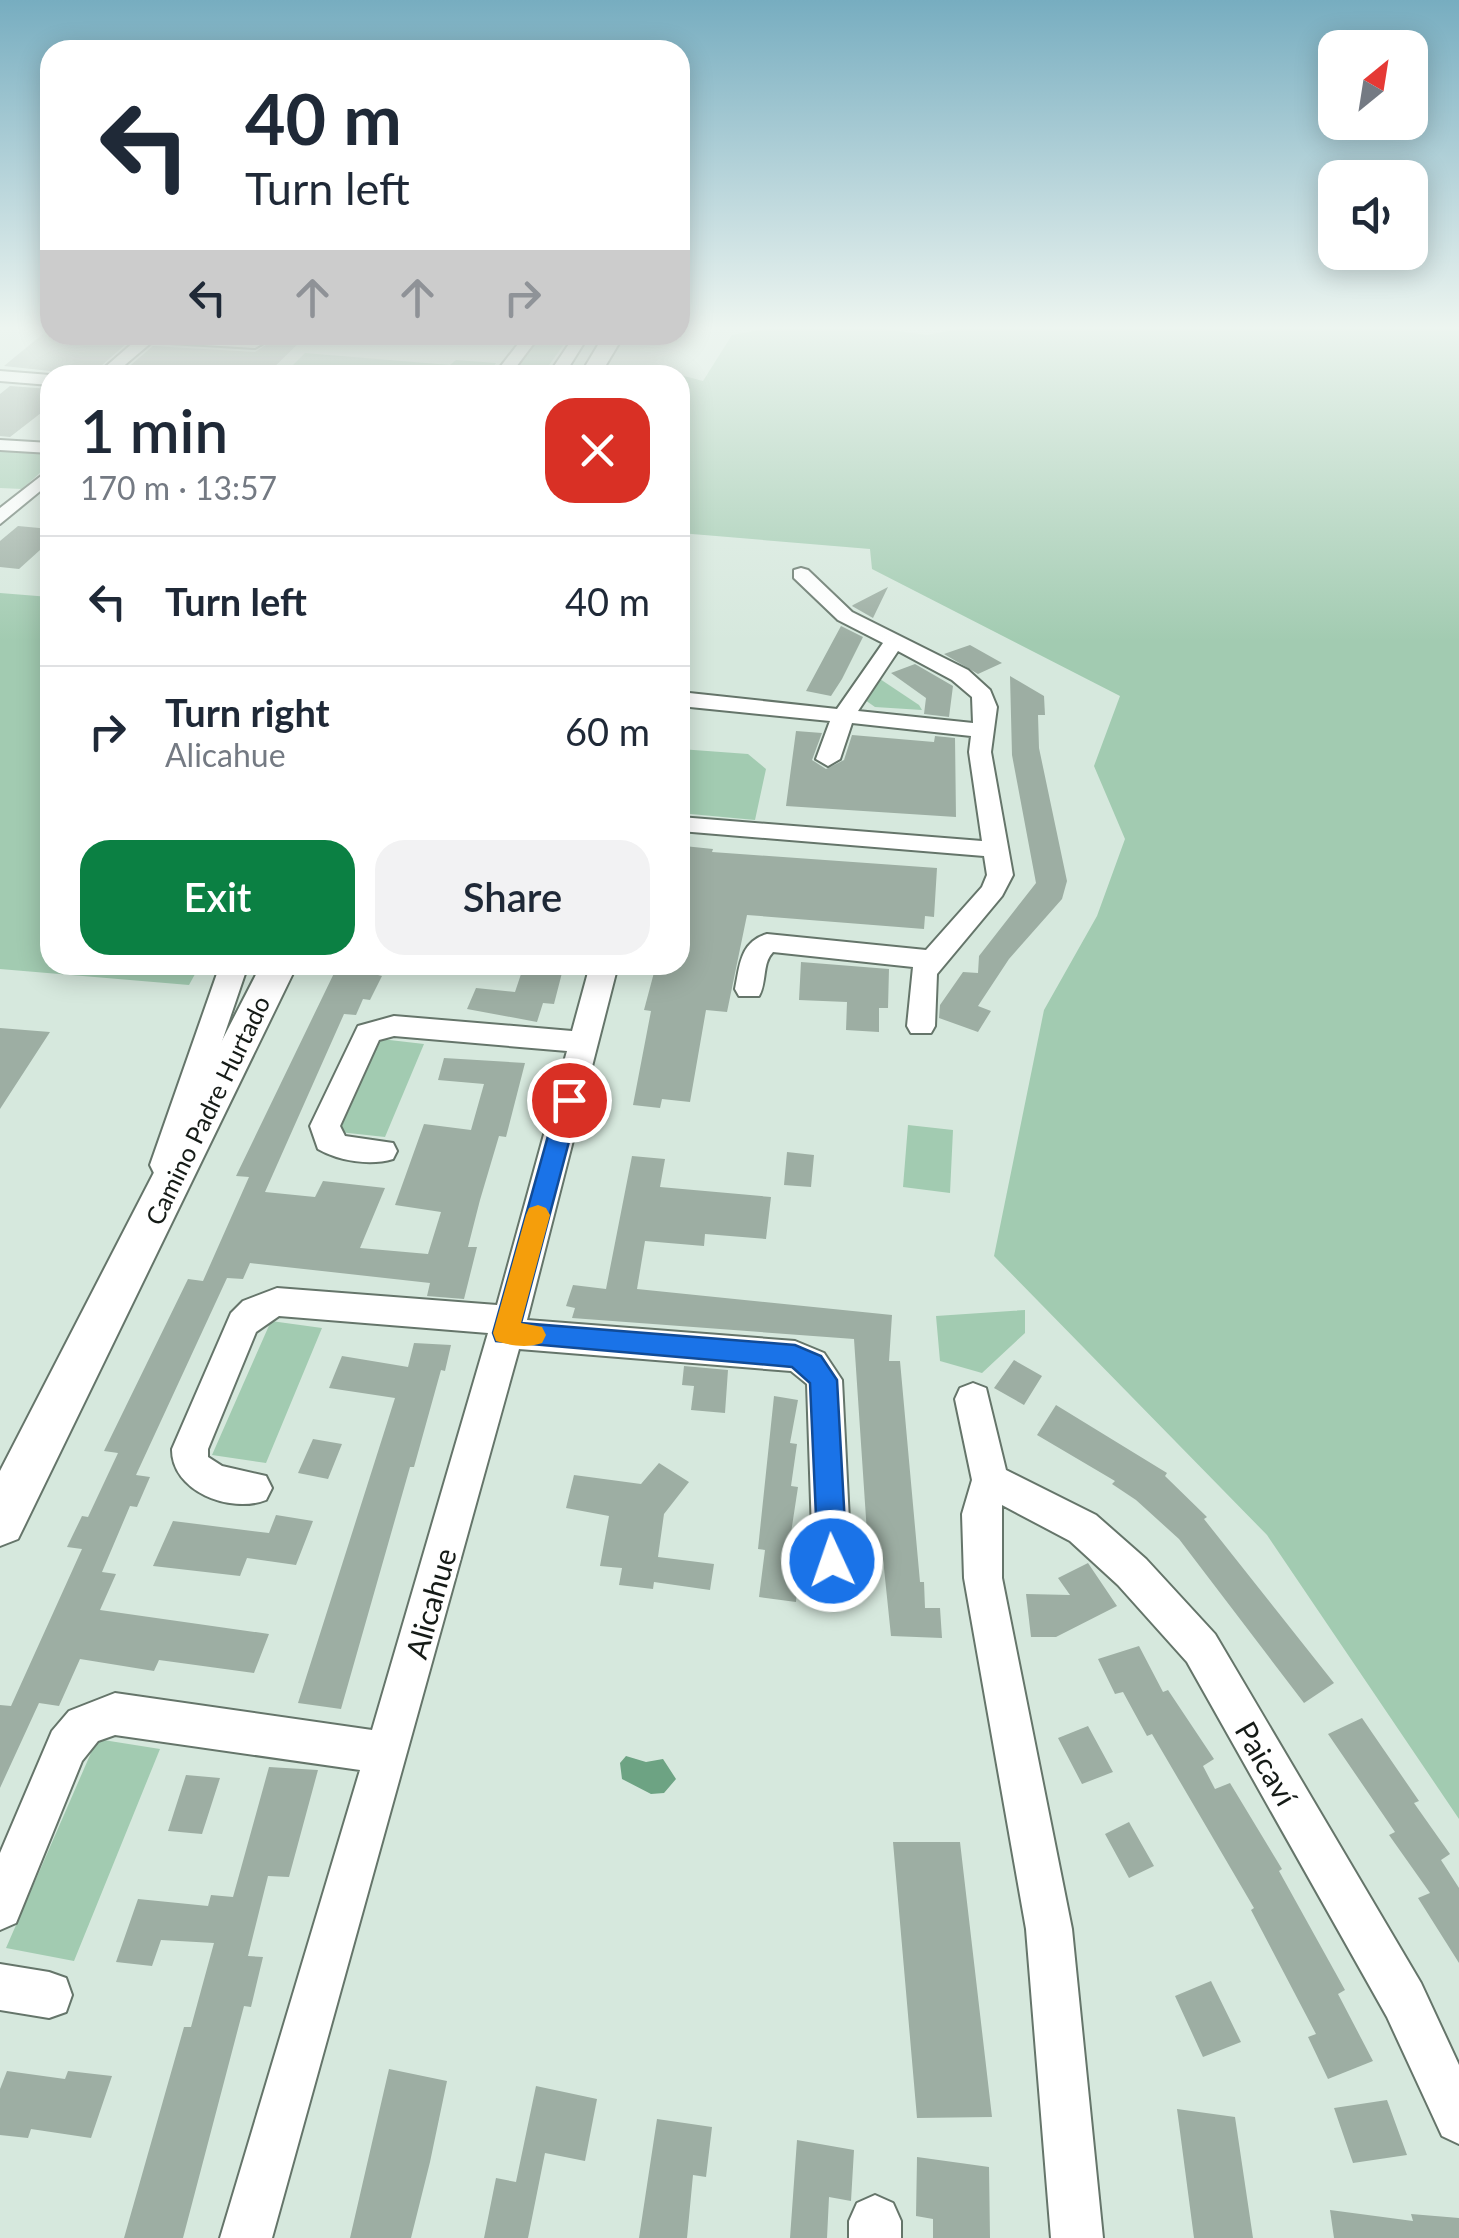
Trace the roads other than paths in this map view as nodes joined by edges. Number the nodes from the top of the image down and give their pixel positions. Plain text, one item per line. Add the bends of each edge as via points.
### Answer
1 (0, 445) edge
2 (40, 447) edge
3 (40, 483) edge
4 (0, 492) edge
5 (27, 494) junction
6 (0, 518) edge
7 (801, 574) dead end
8 (894, 642) junction
9 (690, 700) edge
10 (843, 716) junction
11 (980, 730) junction
12 (828, 758) dead end
13 (690, 825) edge
14 (993, 849) junction
15 (932, 960) junction
16 (231, 975) edge
17 (274, 975) edge
18 (601, 975) edge
19 (750, 990) dead end
20 (921, 1026) dead end
21 (584, 1042) junction
22 (382, 1151) dead end
23 (134, 1256) junction
24 (507, 1326) junction
25 (972, 1399) dead end
26 (990, 1480) junction
27 (254, 1488) dead end
28 (0, 1522) edge
29 (832, 1561) dead end
30 (386, 1752) junction
31 (0, 1906) edge
32 (0, 1987) edge
33 (48, 1995) dead end
34 (1459, 2120) edge
35 (246, 2238) edge
36 (1078, 2238) edge

1 - 2 street
3 - 5 street
4 - 5 street
5 - 6 street
7 - 8 street via 845,616
8 - 10 street
8 - 11 street via 982,695
9 - 10 street
10 - 11 street
10 - 12 street
11 - 14 street
13 - 14 street
14 - 15 street via 1000,875 993,890
15 - 19 street via 768,942 755,954
15 - 20 street via 923,972
16 - 23 street, Camino Padre Hurtado
17 - 23 main road, Camino Padre Hurtado
18 - 21 street, Alicahue
21 - 22 street via 394,1026 368,1034 325,1126 329,1142 340,1147
21 - 24 street, Alicahue
23 - 28 main road, Camino Padre Hurtado
24 - 27 street via 277,1302 255,1311 243,1323 190,1449 190,1465 204,1477
24 - 29 street via 795,1356 812,1364 824,1380
24 - 30 street, Alicahue
25 - 26 street
26 - 34 street, Paicaví via 1082,1528 1201,1648 1404,2000
26 - 36 street via 981,1514 982,1578 1049,1929
30 - 31 street via 114,1714 84,1726 67,1746
30 - 35 street, Alicahue
32 - 33 street

